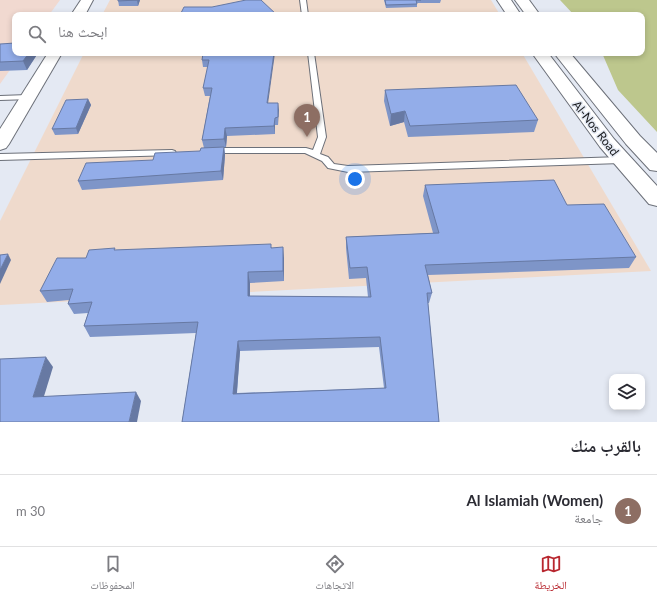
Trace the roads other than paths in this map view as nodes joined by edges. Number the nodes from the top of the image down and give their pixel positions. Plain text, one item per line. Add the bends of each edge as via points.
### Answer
1 (87, 0) edge
2 (303, 0) edge
3 (504, 0) edge
4 (522, 0) edge
5 (80, 12) edge
6 (305, 12) edge
7 (512, 12) edge
8 (531, 12) edge
9 (53, 56) edge
10 (311, 56) edge
11 (542, 56) edge
12 (564, 56) edge
13 (28, 97) junction
14 (0, 98) edge
15 (0, 144) edge
16 (182, 152) edge
17 (206, 152) edge
18 (316, 154) junction
19 (0, 157) edge
20 (621, 160) junction
21 (657, 165) edge
22 (657, 199) edge

1 - 5 street
2 - 6 lane
3 - 7 main road
4 - 8 main road
9 - 13 street
10 - 18 lane via 322,138
11 - 20 main road, Al-Nos Road
12 - 21 main road, Al-Nos Road via 633,140
13 - 14 lane
13 - 15 street
16 - 19 lane
17 - 18 lane via 292,149
18 - 20 lane via 331,166 348,169
20 - 22 main road, Al-Nos Road

